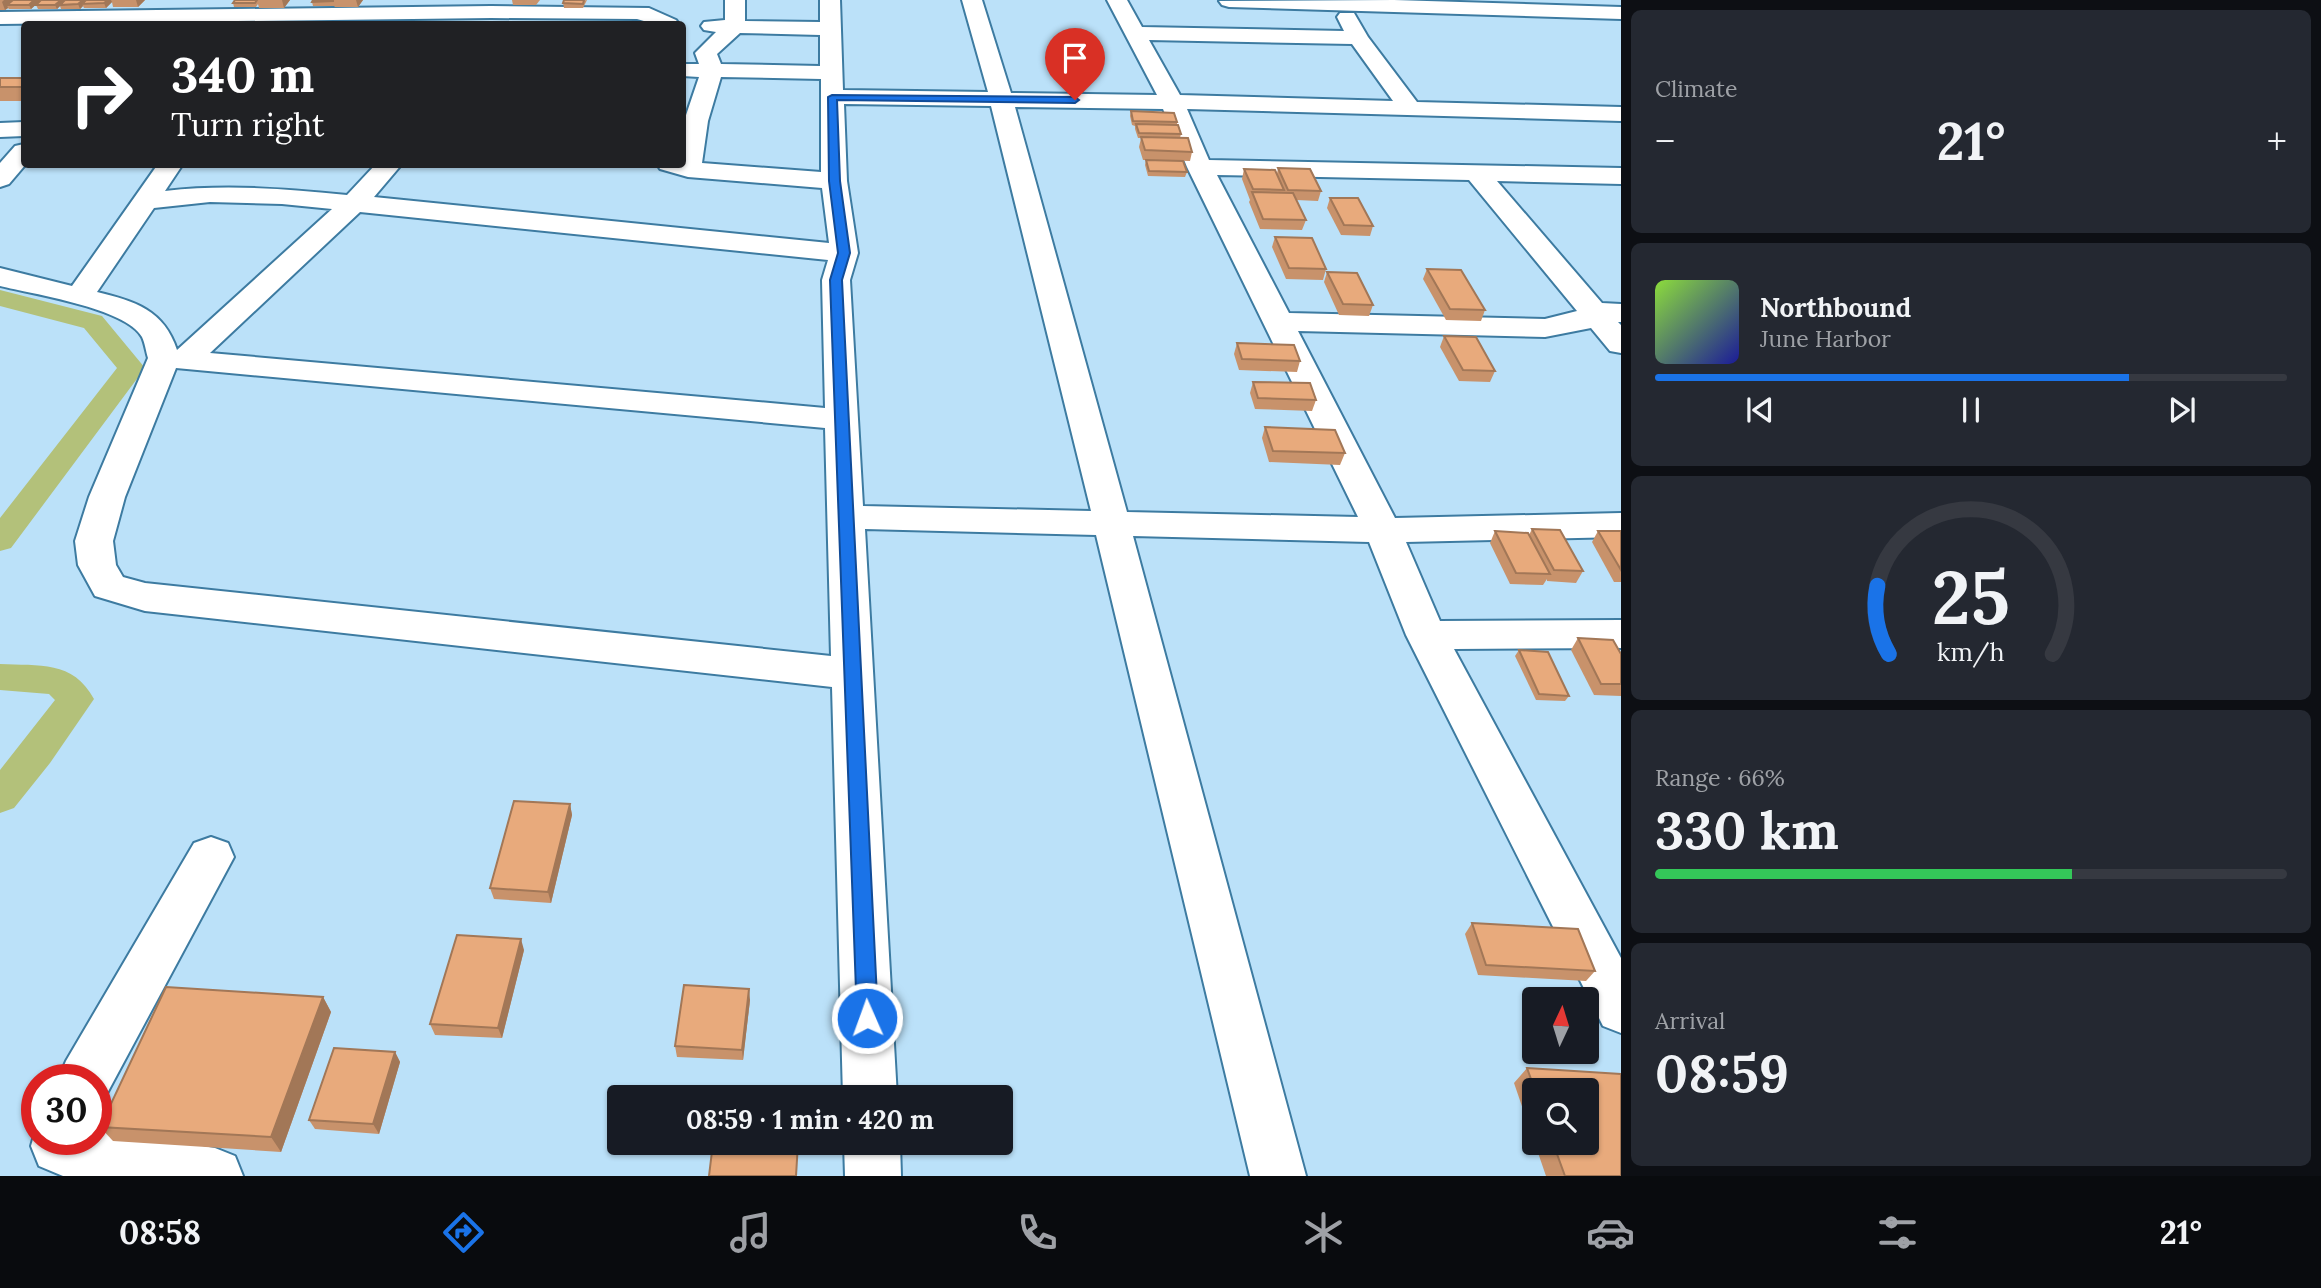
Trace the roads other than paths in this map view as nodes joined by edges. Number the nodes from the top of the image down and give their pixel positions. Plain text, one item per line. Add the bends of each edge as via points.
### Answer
1 (157, 0) edge
2 (735, 0) edge
3 (972, 0) edge
4 (1117, 0) edge
5 (1228, 1) edge
6 (1339, 2) edge
7 (495, 6) edge
8 (1621, 13) edge
9 (831, 15) edge
10 (0, 18) edge
11 (136, 20) edge
12 (663, 21) edge
13 (686, 26) edge
14 (735, 26) junction
15 (1134, 33) junction
16 (1250, 34) junction
17 (1358, 37) junction
18 (686, 70) edge
19 (712, 70) junction
20 (832, 85) junction
21 (1002, 98) junction
22 (1172, 102) junction
23 (1411, 110) junction
24 (1621, 114) edge
25 (21, 129) edge
26 (0, 130) edge
27 (686, 147) edge
28 (21, 154) edge
29 (1200, 167) junction
30 (168, 168) edge
31 (386, 168) edge
32 (686, 168) edge
33 (1477, 174) junction
34 (1621, 176) edge
35 (0, 179) edge
36 (834, 181) junction
37 (146, 201) junction
38 (356, 201) junction
39 (844, 253) junction
40 (0, 277) edge
41 (80, 296) junction
42 (1608, 313) edge
43 (1278, 322) junction
44 (1621, 344) edge
45 (174, 359) junction
46 (842, 420) junction
47 (846, 517) junction
48 (1113, 523) junction
49 (1621, 525) edge
50 (1383, 530) junction
51 (1621, 634) edge
52 (1426, 635) junction
53 (854, 674) junction
54 (211, 857) dead end
55 (1621, 1009) edge
56 (94, 1064) edge
57 (870, 1085) edge
58 (84, 1155) edge
59 (872, 1155) edge
60 (215, 1176) edge
61 (873, 1176) edge
62 (1278, 1176) edge

1 - 11 street
2 - 14 street
3 - 21 street
4 - 15 street
5 - 6 street
5 - 16 street
6 - 8 street
6 - 17 street
7 - 11 street
7 - 12 street via 649,14
9 - 14 street
9 - 20 street
10 - 11 street
13 - 14 street
14 - 19 street via 706,54
15 - 16 street
15 - 22 street
16 - 17 street
17 - 23 street
18 - 19 street
19 - 20 street
19 - 27 street
20 - 21 street
20 - 36 street
21 - 22 street
21 - 48 street
22 - 23 street
22 - 29 street
23 - 24 street
25 - 26 street
28 - 35 street
29 - 33 street
29 - 43 street
30 - 37 street
31 - 38 street
32 - 36 street
33 - 34 street
33 - 42 street
36 - 39 street
37 - 38 street via 246,193
37 - 41 street
38 - 39 street
38 - 45 street
39 - 46 street via 836,280
40 - 41 street
41 - 45 street via 139,317
42 - 43 street via 1545,328
42 - 44 street
43 - 50 street
45 - 46 street
45 - 53 street via 107,497 94,541 97,565 109,587 145,597
46 - 47 street
47 - 48 street
47 - 53 street
48 - 50 street
48 - 62 street
49 - 50 street
50 - 52 street
51 - 52 street
52 - 55 street
53 - 57 street
54 - 56 street
58 - 60 street
59 - 61 street

